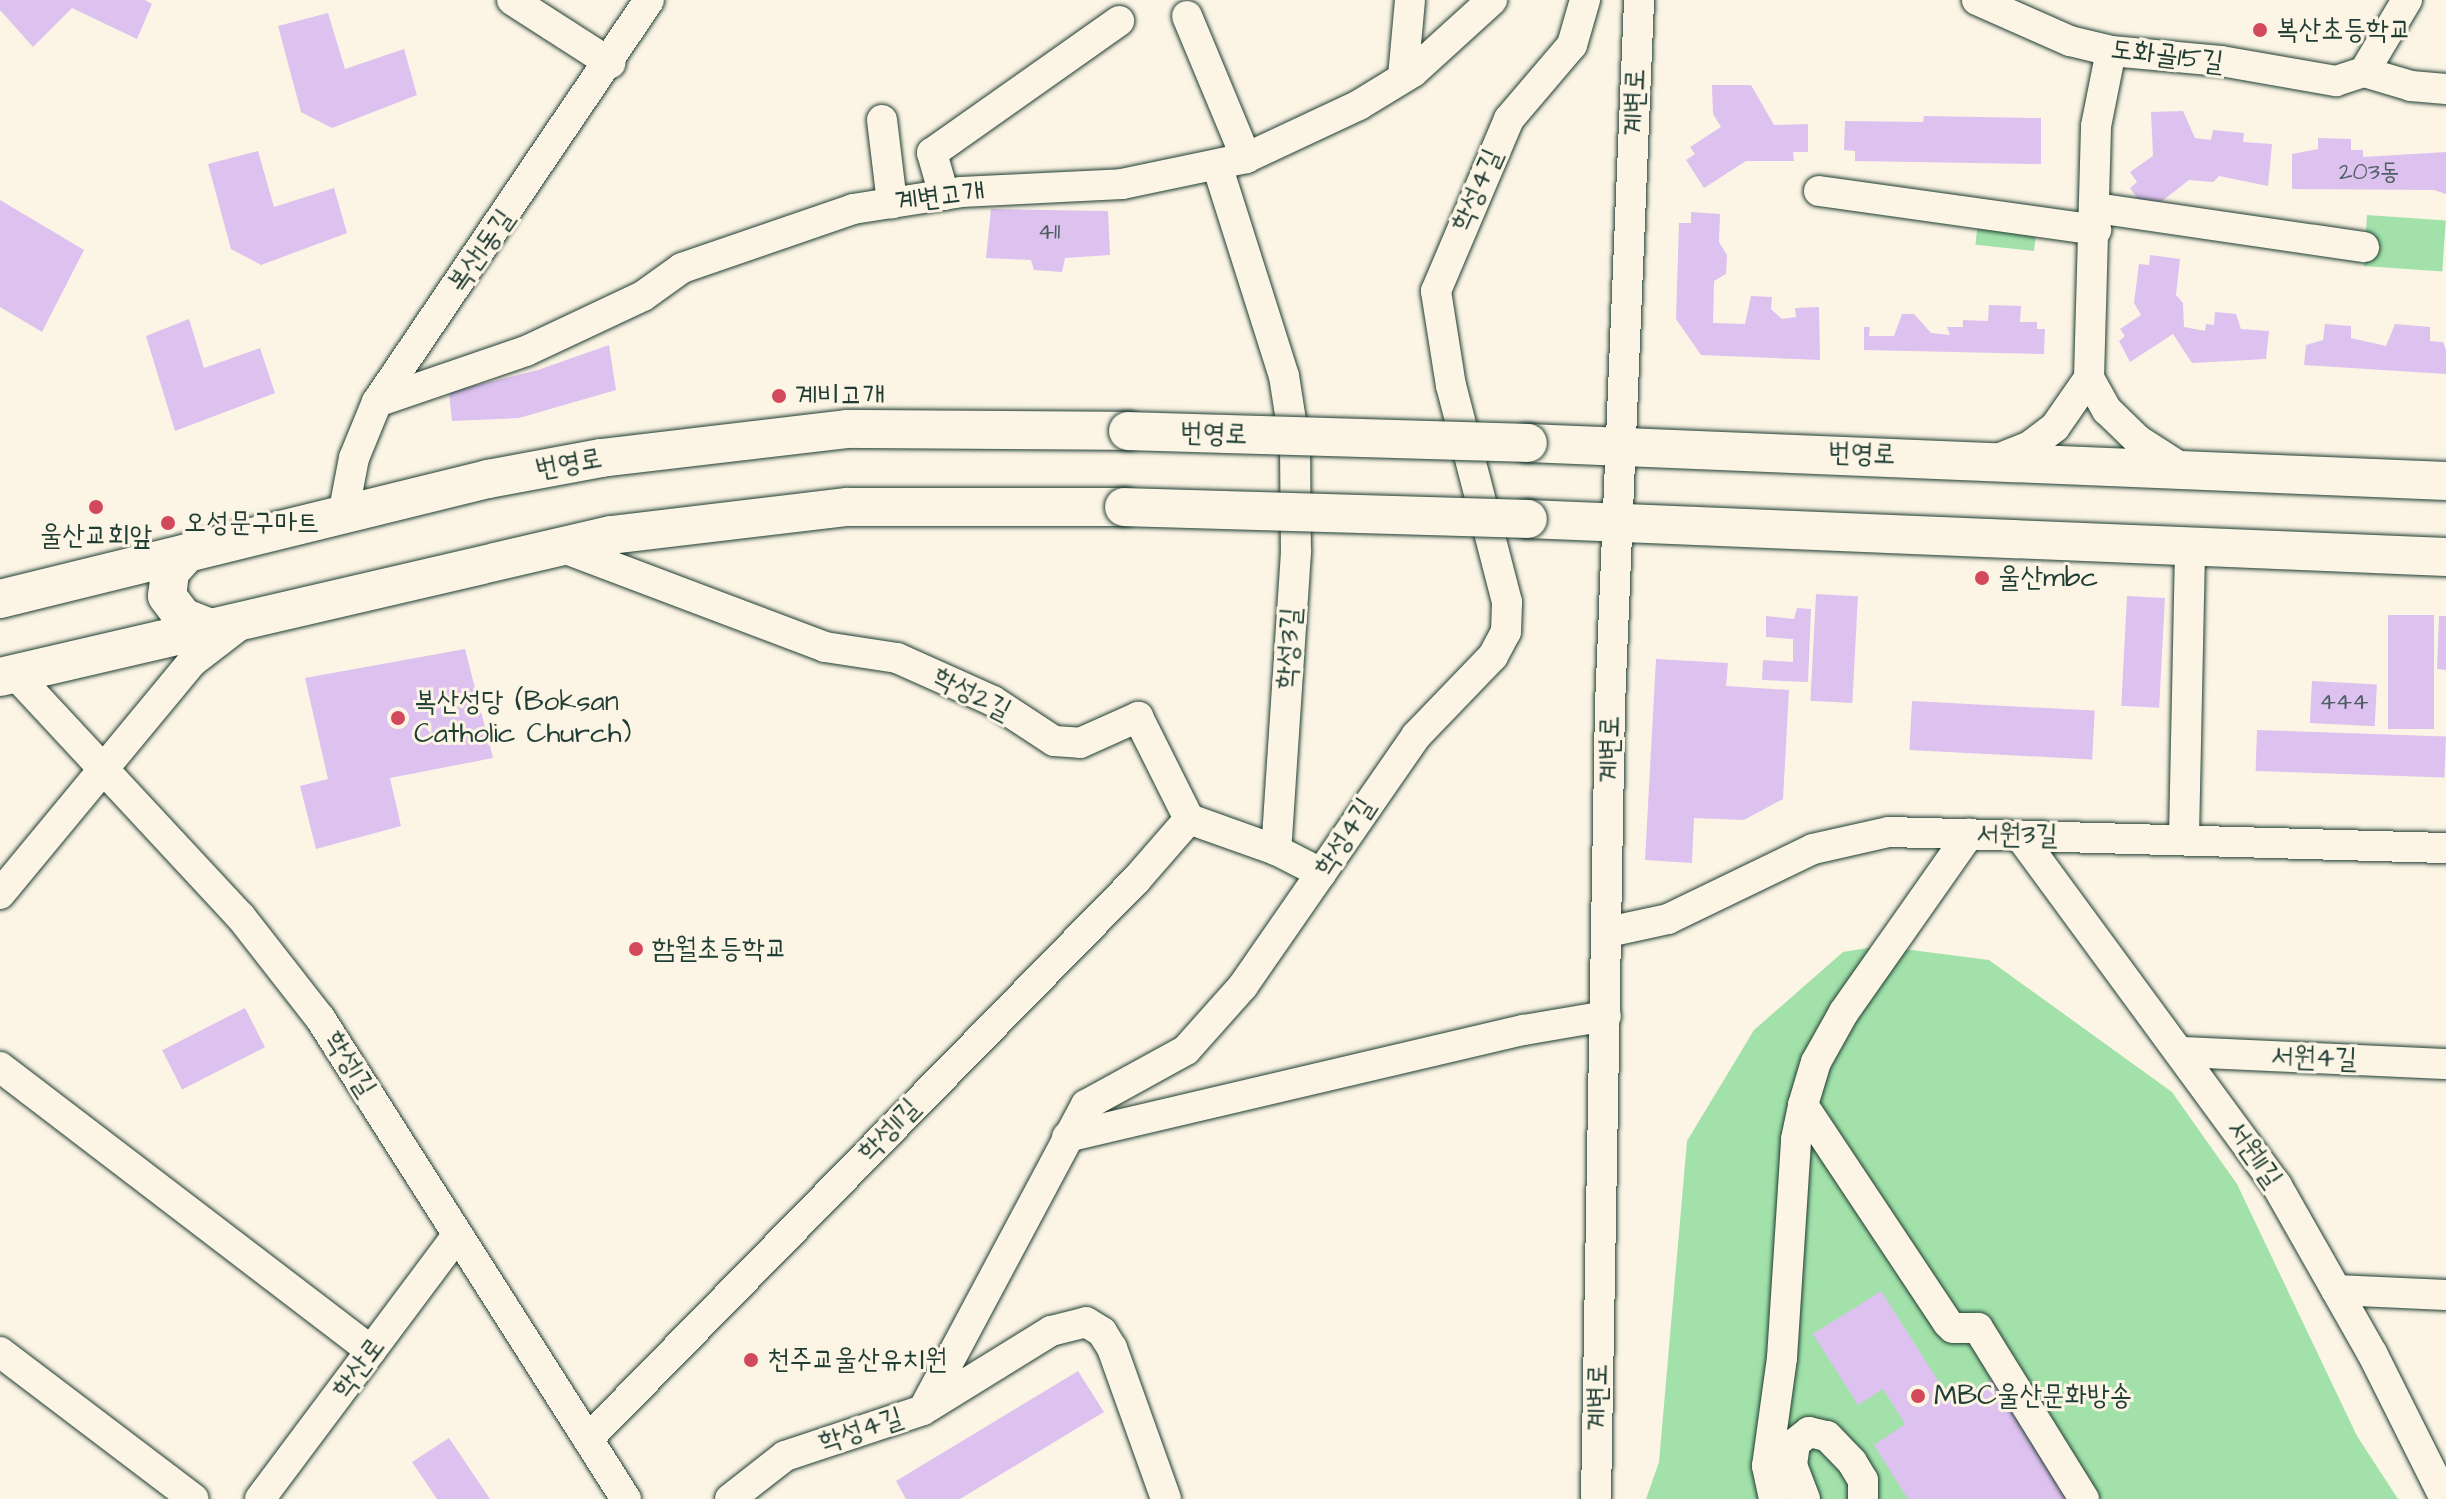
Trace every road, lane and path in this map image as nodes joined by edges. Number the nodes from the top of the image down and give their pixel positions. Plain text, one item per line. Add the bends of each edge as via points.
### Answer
1 (512, 0) edge
2 (649, 0) edge
3 (1410, 0) edge
4 (1492, 0) edge
5 (1585, 0) edge
6 (1639, 0) edge
7 (1977, 0) edge
8 (2407, 0) edge
9 (1187, 16) dead end
10 (1119, 21) dead end
11 (2111, 51) junction
12 (610, 63) junction
13 (2364, 72) junction
14 (1403, 77) junction
15 (2446, 89) edge
16 (882, 120) dead end
17 (1232, 162) junction
18 (1819, 191) dead end
19 (944, 195) junction
20 (892, 203) junction
21 (2096, 219) junction
22 (2364, 247) dead end
23 (2089, 378) junction
24 (377, 402) junction
25 (1621, 445) junction
26 (1998, 459) junction
27 (2180, 467) junction
28 (2446, 481) edge
29 (343, 515) junction
30 (1619, 523) junction
31 (2190, 544) junction
32 (558, 546) junction
33 (187, 553) junction
34 (2446, 557) edge
35 (0, 599) edge
36 (257, 615) junction
37 (208, 627) junction
38 (5, 669) edge
39 (104, 772) junction
40 (1189, 819) junction
41 (1969, 834) junction
42 (2020, 836) junction
43 (2184, 837) junction
44 (2446, 848) edge
45 (1276, 850) junction
46 (1321, 873) junction
47 (0, 894) edge
48 (1608, 932) junction
49 (1606, 1016) junction
50 (2182, 1052) junction
51 (2446, 1064) edge
52 (0, 1067) edge
53 (1803, 1105) junction
54 (1067, 1137) junction
55 (457, 1236) junction
56 (2336, 1290) junction
57 (2446, 1295) edge
58 (371, 1351) junction
59 (0, 1352) edge
60 (923, 1410) junction
61 (588, 1439) junction
62 (194, 1499) edge
63 (260, 1499) edge
64 (626, 1499) edge
65 (730, 1499) edge
66 (1166, 1499) edge
67 (1596, 1499) edge
68 (1774, 1499) edge
69 (1805, 1499) edge
70 (1863, 1499) edge
71 (2084, 1499) edge
72 (2445, 1499) edge

1 - 12 street
2 - 12 street, 복산1동길
3 - 14 street
4 - 14 street, 계변고개
5 - 46 street, 학성4길 via 1572,45 1509,119 1436,291 1451,386 1507,602 1506,632 1493,656 1416,736
6 - 25 street, 계변로
7 - 11 street, 도화골15길 via 2070,41
8 - 13 street
9 - 17 street, 학성3길
10 - 19 street via 932,153
11 - 13 street, 도화골15길 via 2221,61 2336,81
11 - 21 street via 2096,126
12 - 24 street, 복산1동길
13 - 15 street, 도화골15길 via 2411,86
14 - 17 street, 계변고개
16 - 20 street
17 - 19 street, 계변고개 via 1122,184
17 - 45 street, 학성3길 via 1284,376 1295,446 1296,552
18 - 21 street
19 - 20 street, 계변고개
20 - 24 street, 계변고개 via 853,209 682,268 643,296 539,346
21 - 22 street
21 - 23 street
23 - 26 street via 2055,427 2030,446
23 - 27 street via 2107,410 2138,440
24 - 29 street, 복산1동길 via 354,458
25 - 26 main road, 번영로
25 - 29 main road, 번영로, bridge via 848,429 733,439 488,479
25 - 30 street, 계변로
26 - 27 main road, 번영로
27 - 28 main road, 번영로
29 - 33 main road, 번영로
30 - 31 main road
30 - 32 main road, bridge via 1124,507 847,507 737,517
30 - 48 street, 계변로
31 - 34 main road
31 - 43 street
32 - 36 main road
32 - 40 street, 학성2길 via 825,647 897,658 993,701 1054,741 1080,743 1138,717
33 - 35 main road, 번영로
33 - 37 main road via 170,572 167,596 183,617
36 - 37 main road
36 - 39 street via 193,661
37 - 38 main road
38 - 39 street, 학성1길
39 - 47 street
39 - 55 street, 학성1길 via 241,917 320,1018
40 - 45 street
40 - 61 street, 학성11길 via 1136,880
41 - 42 street, 서원3길
41 - 48 street, 서원3길 via 1889,832 1852,837 1813,849 1668,919
41 - 53 street via 1844,1012 1816,1062
42 - 43 street, 서원3길
42 - 50 street, 서원11길
43 - 44 street, 서원3길
45 - 46 street
46 - 54 street, 학성4길 via 1243,986 1186,1050 1099,1094
48 - 49 street, 계변로
49 - 54 street via 1524,1030
49 - 67 street, 계변로
50 - 51 street, 서원4길
50 - 56 street, 서원11길 via 2277,1186
52 - 58 street
53 - 68 street via 1796,1139 1785,1330 1767,1466
53 - 71 street via 1948,1323 1953,1328 1978,1328
54 - 60 street, 학성4길
55 - 58 street, 학산로
55 - 61 street, 학성1길
56 - 57 street
56 - 72 street, 서원11길
58 - 63 street, 학산로
59 - 62 street
60 - 65 street, 학성4길 via 785,1456
60 - 66 street via 1051,1331 1086,1322 1102,1332 1112,1348
61 - 64 street, 학성1길
69 - 70 street via 1792,1465 1795,1443 1809,1432 1827,1436 1852,1462 1863,1480

